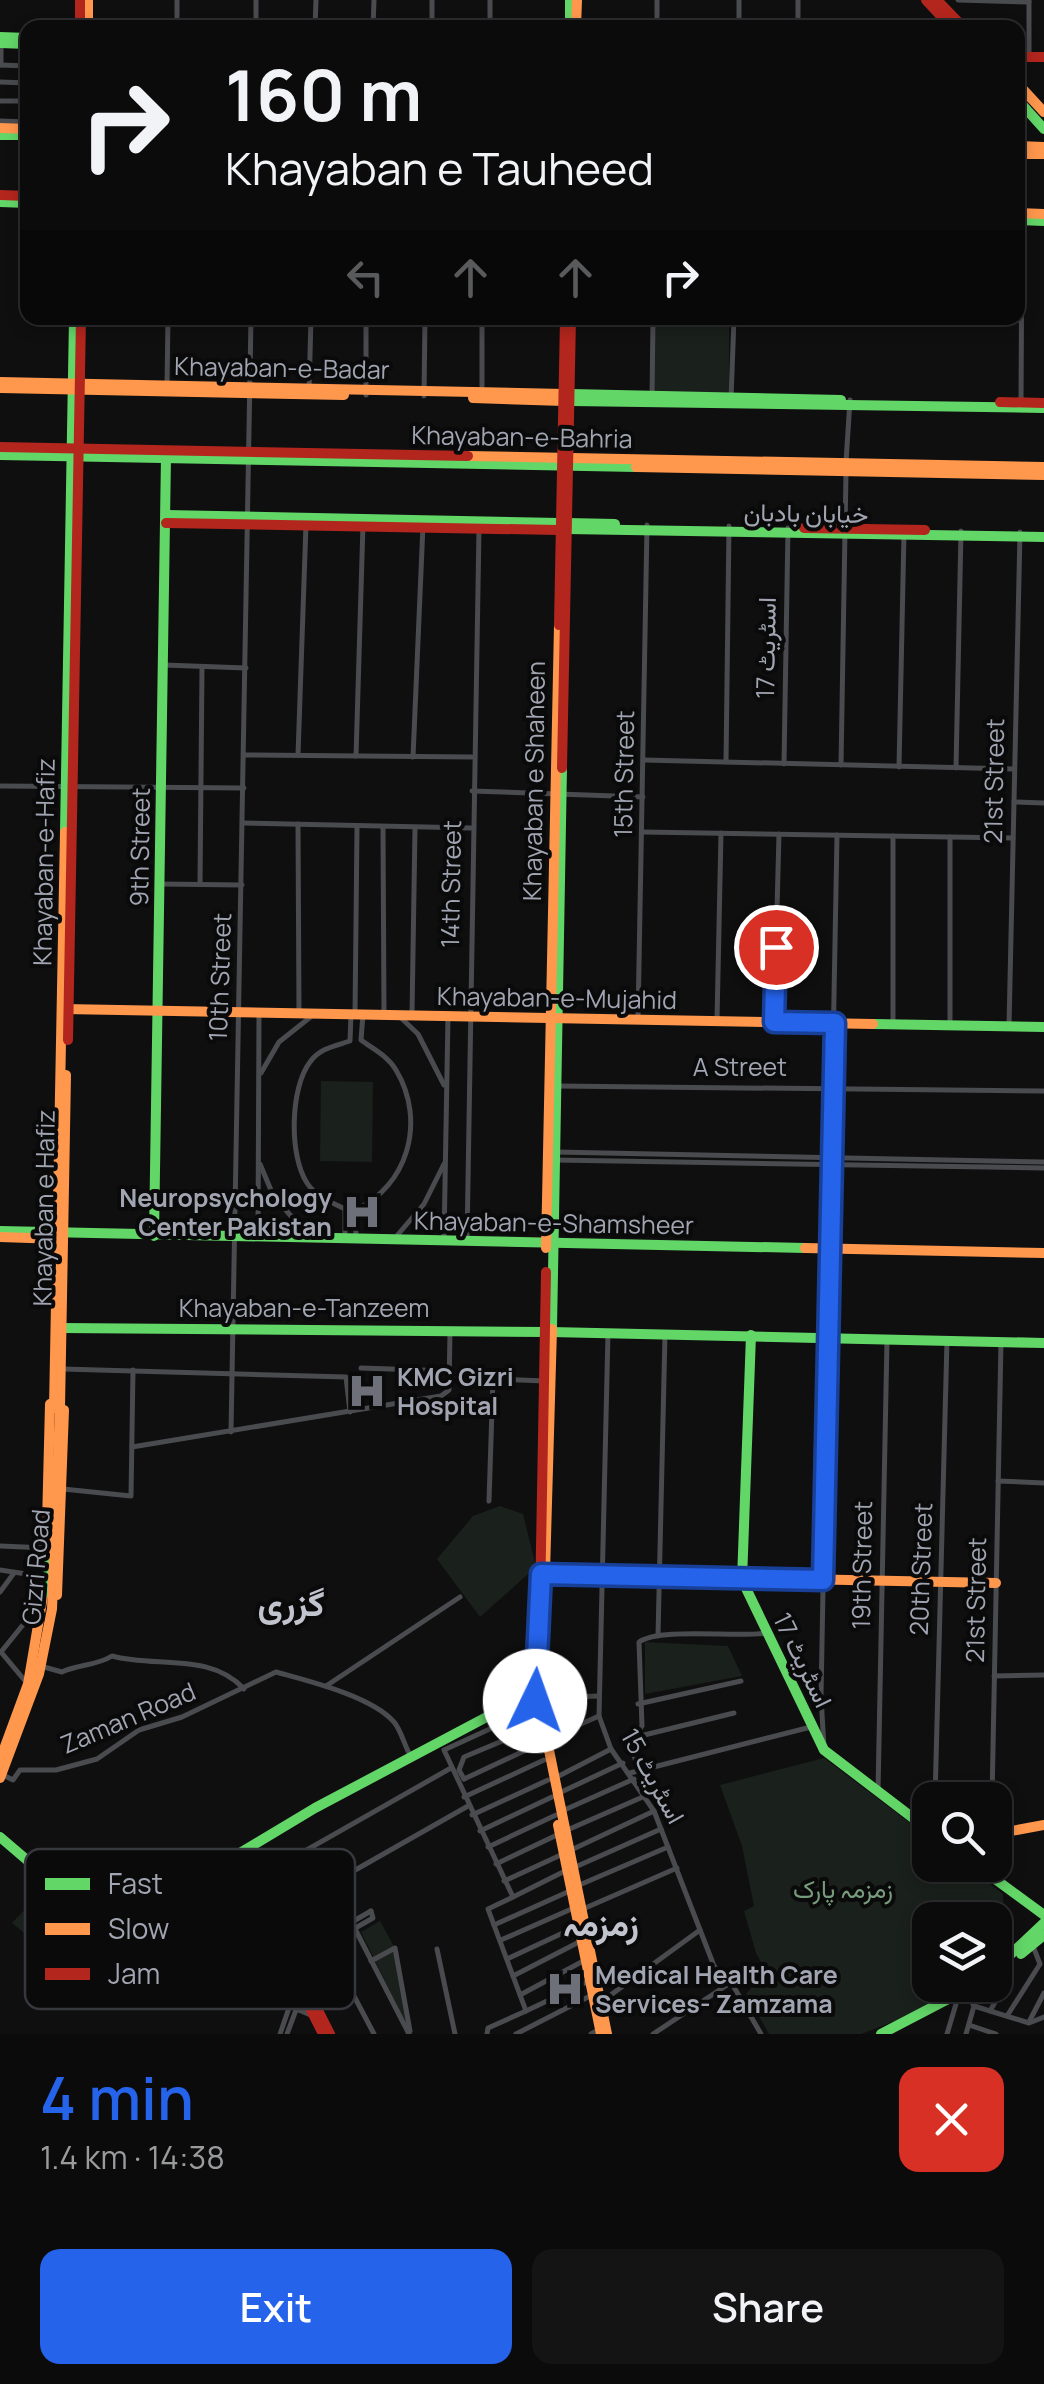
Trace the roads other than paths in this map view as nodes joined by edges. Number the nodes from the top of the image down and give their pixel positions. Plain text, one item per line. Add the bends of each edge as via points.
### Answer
1 (926, 0) edge
2 (938, 0) edge
3 (958, 0) edge
4 (1029, 1) edge
5 (945, 20) edge
6 (957, 20) edge
7 (1025, 30) edge
8 (0, 41) edge
9 (0, 65) edge
10 (1025, 92) edge
11 (1025, 108) edge
12 (1044, 112) edge
13 (1044, 129) edge
14 (78, 325) edge
15 (168, 325) edge
16 (252, 325) edge
17 (311, 325) edge
18 (366, 325) edge
19 (425, 325) edge
20 (482, 325) edge
21 (568, 325) edge
22 (653, 325) edge
23 (734, 325) edge
24 (1022, 325) edge
25 (0, 385) edge
26 (167, 386) junction
27 (76, 387) junction
28 (250, 390) junction
29 (309, 392) junction
30 (366, 392) junction
31 (424, 394) junction
32 (482, 395) junction
33 (567, 397) junction
34 (652, 399) junction
35 (731, 400) junction
36 (849, 402) junction
37 (1020, 405) junction
38 (1044, 406) edge
39 (0, 446) edge
40 (75, 453) junction
41 (166, 455) junction
42 (0, 456) edge
43 (248, 456) junction
44 (565, 462) junction
45 (846, 467) junction
46 (1044, 467) edge
47 (1044, 475) edge
48 (166, 519) junction
49 (248, 520) junction
50 (306, 521) junction
51 (363, 523) junction
52 (423, 524) junction
53 (479, 524) junction
54 (563, 526) junction
55 (648, 528) junction
56 (729, 529) junction
57 (788, 530) junction
58 (845, 532) junction
59 (904, 533) junction
60 (961, 533) junction
61 (1020, 534) junction
62 (1044, 535) edge
63 (164, 666) junction
64 (202, 666) junction
65 (246, 668) junction
66 (245, 755) junction
67 (298, 756) junction
68 (356, 756) junction
69 (413, 757) junction
70 (472, 758) junction
71 (644, 760) junction
72 (726, 762) junction
73 (784, 764) junction
74 (841, 765) junction
75 (899, 767) junction
76 (956, 768) junction
77 (1014, 769) junction
78 (0, 786) edge
79 (162, 787) junction
80 (68, 788) junction
81 (201, 788) junction
82 (244, 788) junction
83 (472, 791) junction
84 (558, 794) junction
85 (643, 797) junction
86 (1014, 802) junction
87 (1044, 803) edge
88 (244, 823) junction
89 (298, 824) junction
90 (357, 826) junction
91 (383, 827) junction
92 (415, 827) junction
93 (472, 828) junction
94 (642, 832) junction
95 (721, 833) junction
96 (779, 834) junction
97 (837, 835) junction
98 (893, 836) junction
99 (950, 837) junction
100 (1013, 838) junction
101 (159, 884) junction
102 (200, 884) junction
103 (242, 886) junction
104 (66, 1009) junction
105 (156, 1010) junction
106 (238, 1012) junction
107 (259, 1012) junction
108 (299, 1013) junction
109 (315, 1013) junction
110 (356, 1014) junction
111 (386, 1014) junction
112 (412, 1015) junction
113 (448, 1016) junction
114 (470, 1016) junction
115 (554, 1018) junction
116 (638, 1019) junction
117 (717, 1020) junction
118 (774, 1022) junction
119 (835, 1023) junction
120 (893, 1024) junction
121 (950, 1025) junction
122 (1009, 1026) junction
123 (1044, 1026) edge
124 (352, 1032) junction
125 (360, 1033) junction
126 (259, 1076) junction
127 (556, 1086) junction
128 (835, 1088) junction
129 (1044, 1091) edge
130 (447, 1093) junction
131 (555, 1156) junction
132 (834, 1160) junction
133 (258, 1161) junction
134 (445, 1161) junction
135 (1044, 1165) edge
136 (350, 1232) junction
137 (0, 1234) edge
138 (60, 1236) junction
139 (154, 1236) junction
140 (236, 1237) junction
141 (258, 1237) junction
142 (311, 1238) junction
143 (393, 1240) junction
144 (444, 1241) junction
145 (467, 1241) junction
146 (549, 1245) junction
147 (833, 1247) junction
148 (1044, 1253) edge
149 (235, 1327) junction
150 (61, 1328) junction
151 (450, 1330) junction
152 (549, 1332) junction
153 (608, 1332) junction
154 (665, 1334) junction
155 (751, 1335) junction
156 (830, 1340) junction
157 (888, 1340) junction
158 (947, 1340) junction
159 (1000, 1341) junction
160 (60, 1343) joint
161 (1044, 1343) edge
162 (361, 1368) dead end
163 (59, 1369) junction
164 (133, 1370) junction
165 (231, 1372) junction
166 (450, 1374) junction
167 (493, 1378) junction
168 (545, 1381) junction
169 (350, 1412) junction
170 (231, 1432) junction
171 (132, 1447) junction
172 (998, 1481) junction
173 (1044, 1484) edge
174 (62, 1489) junction
175 (489, 1502) dead end
176 (0, 1546) edge
177 (47, 1548) junction
178 (60, 1550) junction
179 (0, 1570) edge
180 (14, 1573) junction
181 (544, 1574) junction
182 (602, 1575) junction
183 (46, 1577) junction
184 (660, 1577) junction
185 (742, 1580) junction
186 (823, 1580) junction
187 (882, 1582) junction
188 (940, 1583) junction
189 (996, 1583) junction
190 (0, 1592) edge
191 (460, 1596) dead end
192 (44, 1599) junction
193 (768, 1632) junction
194 (658, 1636) junction
195 (0, 1652) edge
196 (44, 1667) junction
197 (994, 1676) junction
198 (1044, 1676) edge
199 (741, 1680) dead end
200 (28, 1684) junction
201 (326, 1686) junction
202 (244, 1689) junction
203 (599, 1696) junction
204 (537, 1702) junction
205 (638, 1704) junction
206 (734, 1713) dead end
207 (599, 1716) junction
208 (538, 1726) junction
209 (813, 1727) junction
210 (636, 1738) junction
211 (543, 1742) junction
212 (612, 1749) junction
213 (824, 1750) junction
214 (411, 1757) junction
215 (544, 1760) junction
216 (623, 1764) junction
217 (450, 1768) junction
218 (638, 1770) junction
219 (1, 1774) edge
220 (632, 1776) junction
221 (550, 1779) junction
222 (460, 1781) junction
223 (935, 1782) edge
224 (992, 1782) edge
225 (878, 1791) junction
226 (554, 1795) junction
227 (645, 1796) junction
228 (464, 1797) junction
229 (468, 1806) junction
230 (654, 1811) junction
231 (558, 1814) junction
232 (472, 1815) junction
233 (912, 1816) edge
234 (1044, 1825) edge
235 (661, 1828) junction
236 (480, 1831) junction
237 (1012, 1831) edge
238 (562, 1833) junction
239 (0, 1837) edge
240 (488, 1847) junction
241 (668, 1847) junction
242 (251, 1849) edge
243 (306, 1849) edge
244 (566, 1852) junction
245 (25, 1858) edge
246 (496, 1864) junction
247 (677, 1868) junction
248 (570, 1869) junction
249 (355, 1872) edge
250 (504, 1881) junction
251 (1003, 1882) edge
252 (574, 1888) junction
253 (512, 1897) junction
254 (579, 1908) junction
255 (1044, 1919) edge
256 (494, 1925) junction
257 (580, 1925) junction
258 (701, 1930) junction
259 (1044, 1935) edge
260 (355, 1936) edge
261 (500, 1940) junction
262 (583, 1940) junction
263 (1033, 1946) junction
264 (437, 1949) dead end
265 (1012, 1957) edge
266 (507, 1959) junction
267 (587, 1959) junction
268 (372, 1961) junction
269 (1012, 1961) edge
270 (512, 1976) junction
271 (592, 1979) junction
272 (731, 1982) junction
273 (1044, 1993) edge
274 (520, 1995) junction
275 (355, 1998) edge
276 (598, 1998) junction
277 (945, 2002) edge
278 (966, 2002) edge
279 (971, 2002) edge
280 (973, 2002) edge
281 (995, 2002) edge
282 (956, 2004) junction
283 (292, 2009) joint
284 (314, 2009) edge
285 (526, 2011) junction
286 (990, 2011) junction
287 (317, 2014) junction
288 (1007, 2016) junction
289 (1044, 2017) edge
290 (1030, 2020) junction
291 (968, 2025) junction
292 (600, 2033) edge
293 (284, 2034) edge
294 (327, 2034) edge
295 (374, 2034) edge
296 (410, 2034) edge
297 (455, 2034) edge
298 (487, 2034) edge
299 (516, 2034) edge
300 (653, 2034) edge
301 (762, 2034) edge
302 (881, 2034) edge
303 (892, 2034) edge
304 (948, 2034) edge
305 (966, 2034) edge
306 (996, 2034) edge

1 - 5 main road
2 - 6 main road
3 - 4 street
4 - 7 street
8 - 9 street
10 - 12 main road
11 - 13 main road
14 - 27 main road, Khayaban-e-Hafiz
15 - 26 street
16 - 28 street, 10th Street
17 - 29 street
18 - 30 street
19 - 31 street
20 - 32 street
21 - 33 main road, Khayaban e Shaheen
22 - 34 street
23 - 35 street
24 - 37 street
25 - 27 main road, Khayaban-e-Badar
26 - 27 main road, Khayaban-e-Badar
26 - 28 main road, Khayaban-e-Badar
27 - 28 main road, Khayaban-e-Badar
27 - 40 main road, Khayaban-e-Hafiz
28 - 29 main road, Khayaban-e-Badar
28 - 43 street, 10th Street
29 - 30 main road, Khayaban-e-Badar
30 - 31 main road, Khayaban-e-Badar
31 - 32 main road, Khayaban-e-Badar
32 - 33 main road, Khayaban-e-Badar
33 - 34 main road, Khayaban-e-Badar
33 - 44 main road, Khayaban e Shaheen
34 - 35 main road, Khayaban-e-Badar
35 - 36 main road, Khayaban-e-Badar
36 - 37 main road, Khayaban-e-Badar
36 - 45 street
37 - 38 main road, Khayaban-e-Badar
39 - 40 main road, Khayaban-e-Bahria
40 - 41 main road, Khayaban-e-Bahria
40 - 42 main road, Khayaban-e-Bahria
40 - 80 main road, Khayaban-e-Hafiz
41 - 43 main road, Khayaban-e-Bahria
41 - 48 main road, 9th Street
43 - 44 main road, Khayaban-e-Bahria
43 - 49 street, 10th Street
44 - 45 main road, Khayaban-e-Bahria
44 - 54 main road, Khayaban e Shaheen
45 - 46 main road, Khayaban-e-Bahria
45 - 47 main road, Khayaban-e-Bahria
45 - 58 street
48 - 49 main road, خیابان بادبان
48 - 63 main road, 9th Street
49 - 50 main road, خیابان بادبان
49 - 65 street, 10th Street
50 - 51 main road, خیابان بادبان
50 - 67 street
51 - 52 main road, خیابان بادبان
51 - 68 street
52 - 53 main road, خیابان بادبان
52 - 69 street
53 - 54 main road, خیابان بادبان
53 - 70 street, 14th Street
54 - 55 main road, خیابان بادبان
54 - 84 main road, Khayaban e Shaheen
55 - 56 main road, خیابان بادبان
55 - 71 street, 15th Street
56 - 57 main road, خیابان بادبان
56 - 72 street
57 - 58 main road, خیابان بادبان
57 - 73 street, اسٹریٹ 17
58 - 59 main road, خیابان بادبان
58 - 74 street
59 - 60 main road, خیابان بادبان
59 - 75 street
60 - 61 main road, خیابان بادبان
60 - 76 street
61 - 62 main road, خیابان بادبان
61 - 77 street, 21st Street
63 - 64 street
63 - 79 main road, 9th Street
64 - 65 street
64 - 81 street
65 - 66 street, 10th Street
66 - 67 street
66 - 82 street, 10th Street
67 - 68 street
68 - 69 street
69 - 70 street
70 - 83 street, 14th Street
71 - 72 street
71 - 85 street, 15th Street
72 - 73 street
73 - 74 street
74 - 75 street
75 - 76 street
76 - 77 street
77 - 86 street, 21st Street
78 - 80 street
79 - 80 street
79 - 81 street
79 - 101 main road, 9th Street
80 - 104 main road, Khayaban-e-Hafiz
81 - 82 street
81 - 102 street
82 - 88 street, 10th Street
83 - 84 street
83 - 93 street, 14th Street
84 - 85 street
84 - 115 main road, Khayaban e Shaheen
85 - 94 street, 15th Street
86 - 87 street
86 - 100 street, 21st Street
88 - 89 street
88 - 103 street, 10th Street
89 - 90 street
89 - 108 street
90 - 91 street
90 - 110 street
91 - 92 street
91 - 111 street
92 - 93 street
92 - 112 street
93 - 114 street, 14th Street
94 - 95 street
94 - 116 street, 15th Street
95 - 96 street
95 - 117 street
96 - 97 street
96 - 118 street
97 - 98 street
97 - 119 street
98 - 99 street
98 - 120 street
99 - 100 street
99 - 121 street
100 - 122 street, 21st Street
101 - 102 street
101 - 105 main road, 9th Street
102 - 103 street
103 - 106 street, 10th Street
104 - 105 main road, Khayaban-e-Mujahid
104 - 138 main road, Khayaban e Hafiz
105 - 106 main road, Khayaban-e-Mujahid
105 - 139 main road, 9th Street
106 - 107 main road, Khayaban-e-Mujahid
106 - 140 street, 10th Street
107 - 108 main road, Khayaban-e-Mujahid
107 - 126 street
108 - 109 main road, Khayaban-e-Mujahid
109 - 110 main road, Khayaban-e-Mujahid
109 - 126 street via 279,1042
110 - 111 main road, Khayaban-e-Mujahid
110 - 124 street
110 - 125 street
111 - 112 main road, Khayaban-e-Mujahid
111 - 130 street via 402,1017 418,1034
112 - 113 main road, Khayaban-e-Mujahid
113 - 114 main road, Khayaban-e-Mujahid
113 - 130 street
114 - 115 main road, Khayaban-e-Mujahid
114 - 145 street, 14th Street
115 - 116 main road, Khayaban-e-Mujahid
115 - 127 main road, Khayaban e Shaheen
115 - 146 main road, Khayaban e Shaheen
116 - 117 main road, Khayaban-e-Mujahid
117 - 118 main road, Khayaban-e-Mujahid
118 - 119 main road, Khayaban-e-Mujahid
119 - 120 main road, Khayaban-e-Mujahid
119 - 128 street
120 - 121 main road, Khayaban-e-Mujahid
121 - 122 main road, Khayaban-e-Mujahid
122 - 123 main road, Khayaban-e-Mujahid
124 - 125 street
124 - 136 street via 350,1041 318,1053 304,1071 297,1125 302,1173 314,1192 344,1208
125 - 136 street via 395,1068 410,1125 400,1174 380,1197 355,1210
126 - 133 street
127 - 128 street, A Street
127 - 131 main road, Khayaban e Shaheen
128 - 129 street, A Street
128 - 132 street
130 - 134 street
131 - 132 street
131 - 146 main road, Khayaban e Shaheen
132 - 135 street
132 - 147 street
133 - 141 street
133 - 142 street via 278,1202
134 - 143 street via 424,1204
134 - 144 street
136 - 142 main road, Khayaban-e-Shamsheer
136 - 143 main road, Khayaban-e-Shamsheer
137 - 138 main road, Khayaban-e-Shamsheer
138 - 139 main road, Khayaban-e-Shamsheer
138 - 150 main road, Khayaban e Hafiz
138 - 163 main road
139 - 140 main road, Khayaban-e-Shamsheer
140 - 141 main road, Khayaban-e-Shamsheer
140 - 149 street, 10th Street
141 - 142 main road, Khayaban-e-Shamsheer
143 - 144 main road, Khayaban-e-Shamsheer
144 - 145 main road, Khayaban-e-Shamsheer
145 - 146 main road, Khayaban-e-Shamsheer
146 - 147 main road, Khayaban-e-Shamsheer
146 - 152 main road
147 - 148 main road, Khayaban-e-Shamsheer
147 - 156 street
149 - 150 main road, Khayaban-e-Tanzeem
149 - 151 main road, Khayaban-e-Tanzeem
149 - 165 street, 10th Street
150 - 160 main road, Khayaban e Hafiz
151 - 152 main road, Khayaban-e-Tanzeem
151 - 166 street
152 - 153 main road, Khayaban-e-Tanzeem
152 - 168 main road
152 - 181 main road
153 - 154 main road, Khayaban-e-Tanzeem
153 - 182 street, اسٹریٹ 15
154 - 155 main road, Khayaban-e-Tanzeem
154 - 184 street
155 - 156 main road, Khayaban-e-Tanzeem
155 - 185 main road, اسٹریٹ 17
156 - 157 main road, Khayaban-e-Tanzeem
156 - 186 street
157 - 158 main road, Khayaban-e-Tanzeem
157 - 187 street, 19th Street
158 - 159 main road, Khayaban-e-Tanzeem
158 - 188 street, 20th Street
159 - 161 main road, Khayaban-e-Tanzeem
159 - 172 street, 21st Street
160 - 163 main road, Gizri Road
162 - 166 street
163 - 164 street
163 - 174 main road, Gizri Road
163 - 177 main road, Gizri Road
163 - 219 main road, bridge via 52,1609 39,1674
164 - 165 street
164 - 171 street
165 - 169 street via 346,1377
165 - 170 street, 10th Street
166 - 167 street
166 - 169 street via 450,1390 441,1396
167 - 168 street
167 - 175 street
168 - 181 main road
169 - 170 street
170 - 171 street
171 - 174 street via 131,1496
172 - 173 street
172 - 189 street, 21st Street
174 - 178 main road, Gizri Road
176 - 177 street
177 - 178 street
177 - 183 main road, Gizri Road
178 - 196 main road, Gizri Road
179 - 180 street
180 - 183 street
180 - 190 street
181 - 182 main road
181 - 204 main road
182 - 184 main road
182 - 203 street, اسٹریٹ 15
183 - 192 main road, Gizri Road
184 - 185 main road
184 - 194 street
185 - 186 main road
185 - 193 main road, اسٹریٹ 17
186 - 187 main road
186 - 213 street
187 - 188 main road
187 - 225 street, 19th Street
188 - 189 main road
188 - 223 street, 20th Street
189 - 197 street, 21st Street
191 - 201 street
192 - 195 street
192 - 200 main road, Gizri Road
193 - 194 street
193 - 209 main road, اسٹریٹ 17
194 - 205 street via 637,1645
195 - 200 street
196 - 202 street via 62,1672 112,1656 197,1665 217,1669
196 - 219 main road, Gizri Road
197 - 198 street
197 - 224 street, 21st Street
199 - 205 street
200 - 219 main road, Gizri Road
201 - 202 street, Zaman Road via 276,1672
201 - 214 street, Zaman Road via 394,1721
202 - 219 street, Zaman Road via 140,1730 97,1759 56,1770 20,1770 13,1780
203 - 204 street
203 - 207 street, اسٹریٹ 15
204 - 208 main road
204 - 211 main road
204 - 214 main road via 512,1703
204 - 217 street via 445,1748
205 - 210 street via 642,1726
206 - 210 street
207 - 211 street
207 - 212 street, اسٹریٹ 15
208 - 211 main road
208 - 222 street via 464,1756
209 - 213 main road, اسٹریٹ 17
209 - 218 street
210 - 218 street via 631,1744
211 - 215 main road
211 - 221 main road
211 - 222 street
212 - 216 street, اسٹریٹ 15
212 - 221 street
213 - 225 main road, اسٹریٹ 17
214 - 242 main road
215 - 221 main road
215 - 228 street
216 - 220 street, اسٹریٹ 15
216 - 226 street
217 - 222 street
217 - 243 street
218 - 220 street
220 - 227 street, اسٹریٹ 15
220 - 231 street
221 - 226 main road
221 - 232 street
222 - 228 street
225 - 233 main road, اسٹریٹ 17
226 - 231 main road
226 - 236 street
227 - 230 street, اسٹریٹ 15
227 - 238 street
228 - 229 street
229 - 232 street
229 - 249 street
230 - 235 street, اسٹریٹ 15
230 - 244 street
231 - 238 main road
231 - 240 street
232 - 236 street
234 - 237 main road
235 - 241 street, اسٹریٹ 15
235 - 248 street
236 - 240 street
238 - 244 main road
238 - 246 street
239 - 245 main road
240 - 246 street
241 - 247 street, اسٹریٹ 15
241 - 252 street
244 - 248 main road
244 - 250 street
246 - 250 street
247 - 254 street
247 - 258 street, اسٹریٹ 15
248 - 252 main road
248 - 253 street
250 - 253 street
251 - 255 main road
252 - 254 main road
252 - 256 street
253 - 256 street via 488,1909
254 - 257 main road
254 - 261 street
254 - 276 main road
255 - 265 main road
256 - 261 street
257 - 262 main road
257 - 266 street
258 - 272 street, اسٹریٹ 15 via 714,1966
258 - 276 street
259 - 263 main road
260 - 268 street
261 - 266 street
262 - 267 main road
262 - 270 street
263 - 269 main road
263 - 288 street via 1040,1964
264 - 297 street
266 - 270 street
267 - 271 main road
267 - 274 street
268 - 296 street
268 - 296 street via 396,1948
270 - 274 street
271 - 276 main road
271 - 285 street
272 - 300 street
272 - 301 street, اسٹریٹ 15
273 - 290 street
274 - 285 street
275 - 295 street
276 - 292 main road
276 - 299 street
277 - 302 main road
278 - 282 main road
279 - 291 street
280 - 286 street
281 - 286 street
282 - 303 main road
282 - 304 street
283 - 287 street
283 - 293 street
284 - 287 main road
285 - 298 street
286 - 288 street
287 - 294 main road
288 - 290 street
289 - 290 street
291 - 305 street
291 - 306 street

